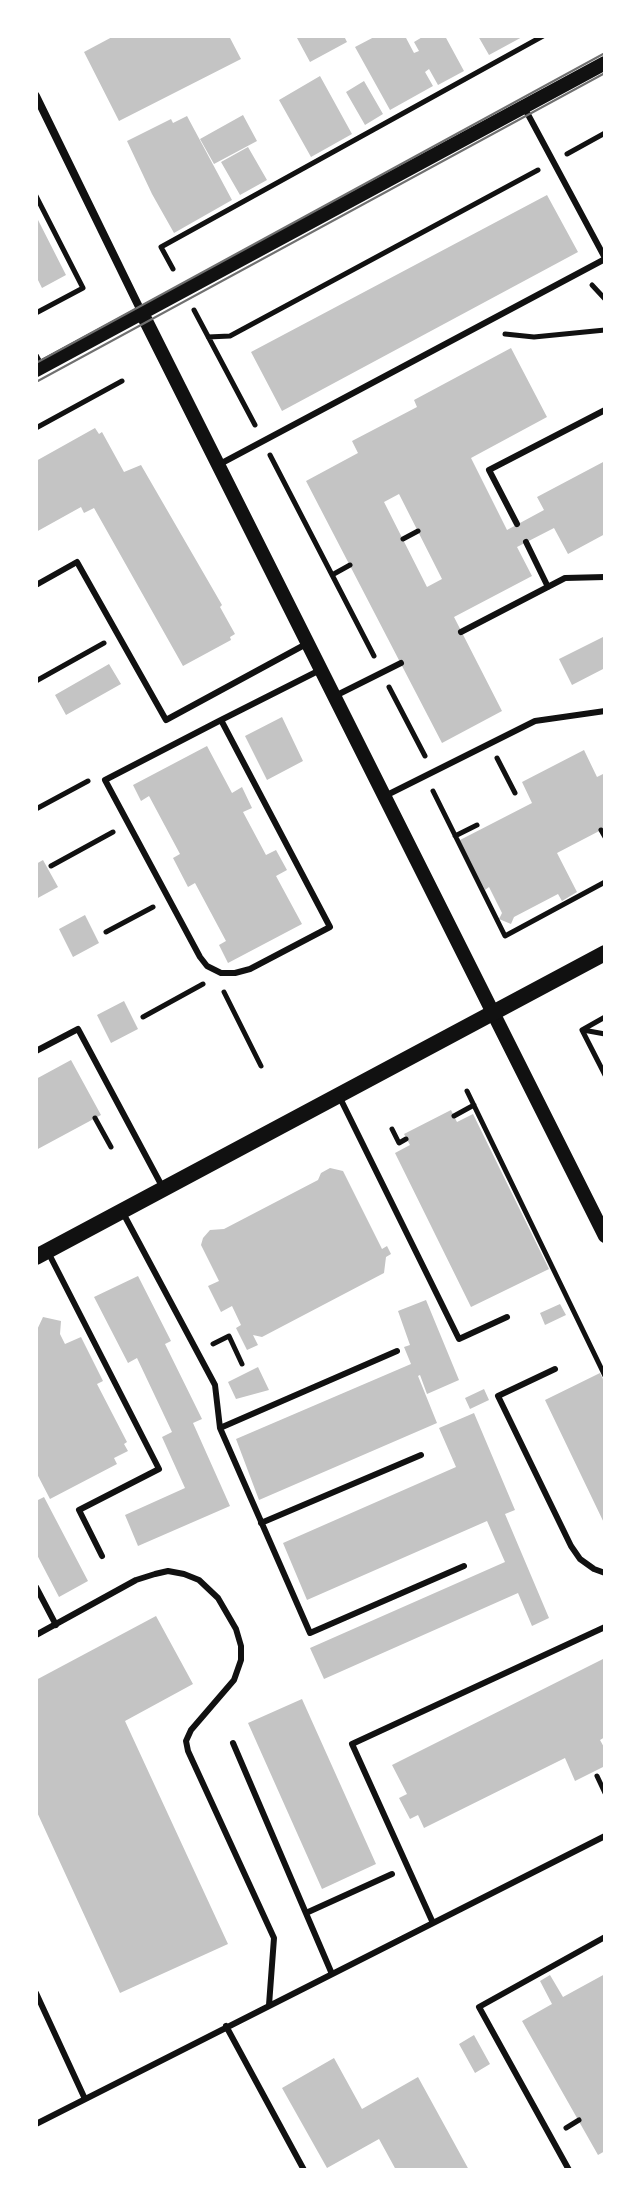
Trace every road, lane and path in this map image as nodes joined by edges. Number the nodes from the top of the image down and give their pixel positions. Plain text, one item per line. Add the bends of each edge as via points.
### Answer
1 (543, 36) edge
2 (605, 63) edge
3 (36, 96) edge
4 (524, 107) junction
5 (605, 133) edge
6 (553, 162) junction
7 (36, 196) edge
8 (161, 247) dead end
9 (605, 258) edge
10 (36, 313) edge
11 (142, 313) junction
12 (472, 330) junction
13 (605, 330) edge
14 (38, 365) edge
15 (122, 381) dead end
16 (605, 410) edge
17 (36, 428) edge
18 (263, 441) junction
19 (219, 465) junction
20 (517, 524) dead end
21 (418, 531) dead end
22 (403, 539) dead end
23 (526, 542) dead end
24 (350, 565) dead end
25 (332, 575) junction
26 (605, 577) edge
27 (36, 585) edge
28 (548, 587) junction
29 (461, 632) dead end
30 (118, 635) junction
31 (308, 643) junction
32 (401, 663) dead end
33 (322, 669) junction
34 (382, 672) junction
35 (36, 681) edge
36 (335, 696) junction
37 (605, 711) edge
38 (221, 720) junction
39 (490, 743) junction
40 (425, 776) junction
41 (105, 780) junction
42 (515, 793) dead end
43 (385, 796) junction
44 (36, 809) edge
45 (128, 823) junction
46 (477, 825) dead end
47 (601, 830) dead end
48 (455, 836) junction
49 (605, 837) edge
50 (51, 866) dead end
51 (605, 882) edge
52 (168, 898) junction
53 (106, 932) dead end
54 (605, 953) edge
55 (218, 975) junction
56 (495, 1013) junction
57 (143, 1017) dead end
58 (605, 1017) edge
59 (582, 1030) junction
60 (605, 1034) edge
61 (36, 1051) edge
62 (261, 1066) dead end
63 (605, 1075) edge
64 (467, 1091) dead end
65 (339, 1096) junction
66 (474, 1105) junction
67 (454, 1116) dead end
68 (95, 1118) dead end
69 (392, 1129) dead end
70 (406, 1139) dead end
71 (111, 1147) dead end
72 (163, 1189) junction
73 (122, 1211) junction
74 (605, 1236) edge
75 (42, 1254) edge
76 (507, 1317) dead end
77 (231, 1340) dead end
78 (397, 1351) dead end
79 (242, 1364) dead end
80 (555, 1369) dead end
81 (605, 1376) edge
82 (220, 1428) junction
83 (421, 1455) dead end
84 (261, 1523) junction
85 (102, 1556) dead end
86 (464, 1566) dead end
87 (605, 1573) edge
88 (36, 1587) edge
89 (56, 1625) junction
90 (605, 1627) edge
91 (36, 1635) edge
92 (233, 1743) dead end
93 (597, 1776) dead end
94 (605, 1793) edge
95 (605, 1836) edge
96 (392, 1874) dead end
97 (306, 1913) junction
98 (433, 1923) junction
99 (605, 1937) edge
100 (332, 1974) junction
101 (36, 1995) edge
102 (269, 2005) junction
103 (226, 2026) junction
104 (85, 2099) junction
105 (36, 2124) edge
106 (304, 2170) edge
107 (569, 2170) edge

1 - 8 path
2 - 4 street
3 - 11 street
4 - 6 lane
4 - 11 street
5 - 6 path
6 - 9 lane
6 - 18 path via 230,336 208,337
7 - 10 path via 83,288
9 - 12 lane
11 - 14 street
11 - 19 street
12 - 13 path via 534,337
12 - 18 lane
15 - 17 path
16 - 20 lane via 489,470
18 - 19 lane
18 - 25 path
19 - 31 street
21 - 22 path
23 - 28 lane
24 - 25 path
25 - 34 path
26 - 28 lane via 565,578
27 - 30 lane via 77,562
28 - 29 lane
30 - 31 lane via 166,720
30 - 35 path
31 - 33 street
32 - 34 lane
33 - 36 street
33 - 38 lane
34 - 36 lane
34 - 40 path via 427,761
36 - 43 street
37 - 39 lane via 535,721
38 - 41 lane
38 - 55 lane via 330,927 250,969
39 - 40 lane
39 - 42 path
40 - 43 lane
40 - 48 path
41 - 44 path via 86,781
41 - 45 lane
43 - 56 street
45 - 50 path
45 - 52 lane
46 - 48 path
47 - 49 path
48 - 51 path via 505,936
52 - 53 path
52 - 55 lane via 200,957
54 - 56 main road
55 - 57 path
55 - 62 path
56 - 65 main road
56 - 74 street
58 - 59 path
59 - 60 path
59 - 63 path
61 - 72 lane via 78,1029
64 - 66 path
65 - 72 main road
65 - 76 lane via 459,1339
66 - 67 path
66 - 81 path
68 - 71 path
69 - 70 path via 399,1143
72 - 73 main road
73 - 75 main road
73 - 82 lane via 215,1385
75 - 85 lane via 159,1469 79,1510
77 - 79 path
78 - 82 lane
80 - 87 lane via 498,1396 571,1546 580,1559
82 - 84 lane
83 - 84 lane
84 - 86 lane via 310,1633
88 - 89 lane
89 - 91 lane
89 - 102 lane via 136,1580 168,1571 199,1580 218,1598 236,1629 239,1670 186,1741 274,1938
90 - 98 lane via 352,1744
92 - 97 lane
93 - 94 path
95 - 98 lane
96 - 97 lane
97 - 100 lane
98 - 100 lane
99 - 107 lane via 479,2007
100 - 102 lane
101 - 104 lane
102 - 103 lane
103 - 104 lane
103 - 106 lane
104 - 105 lane

